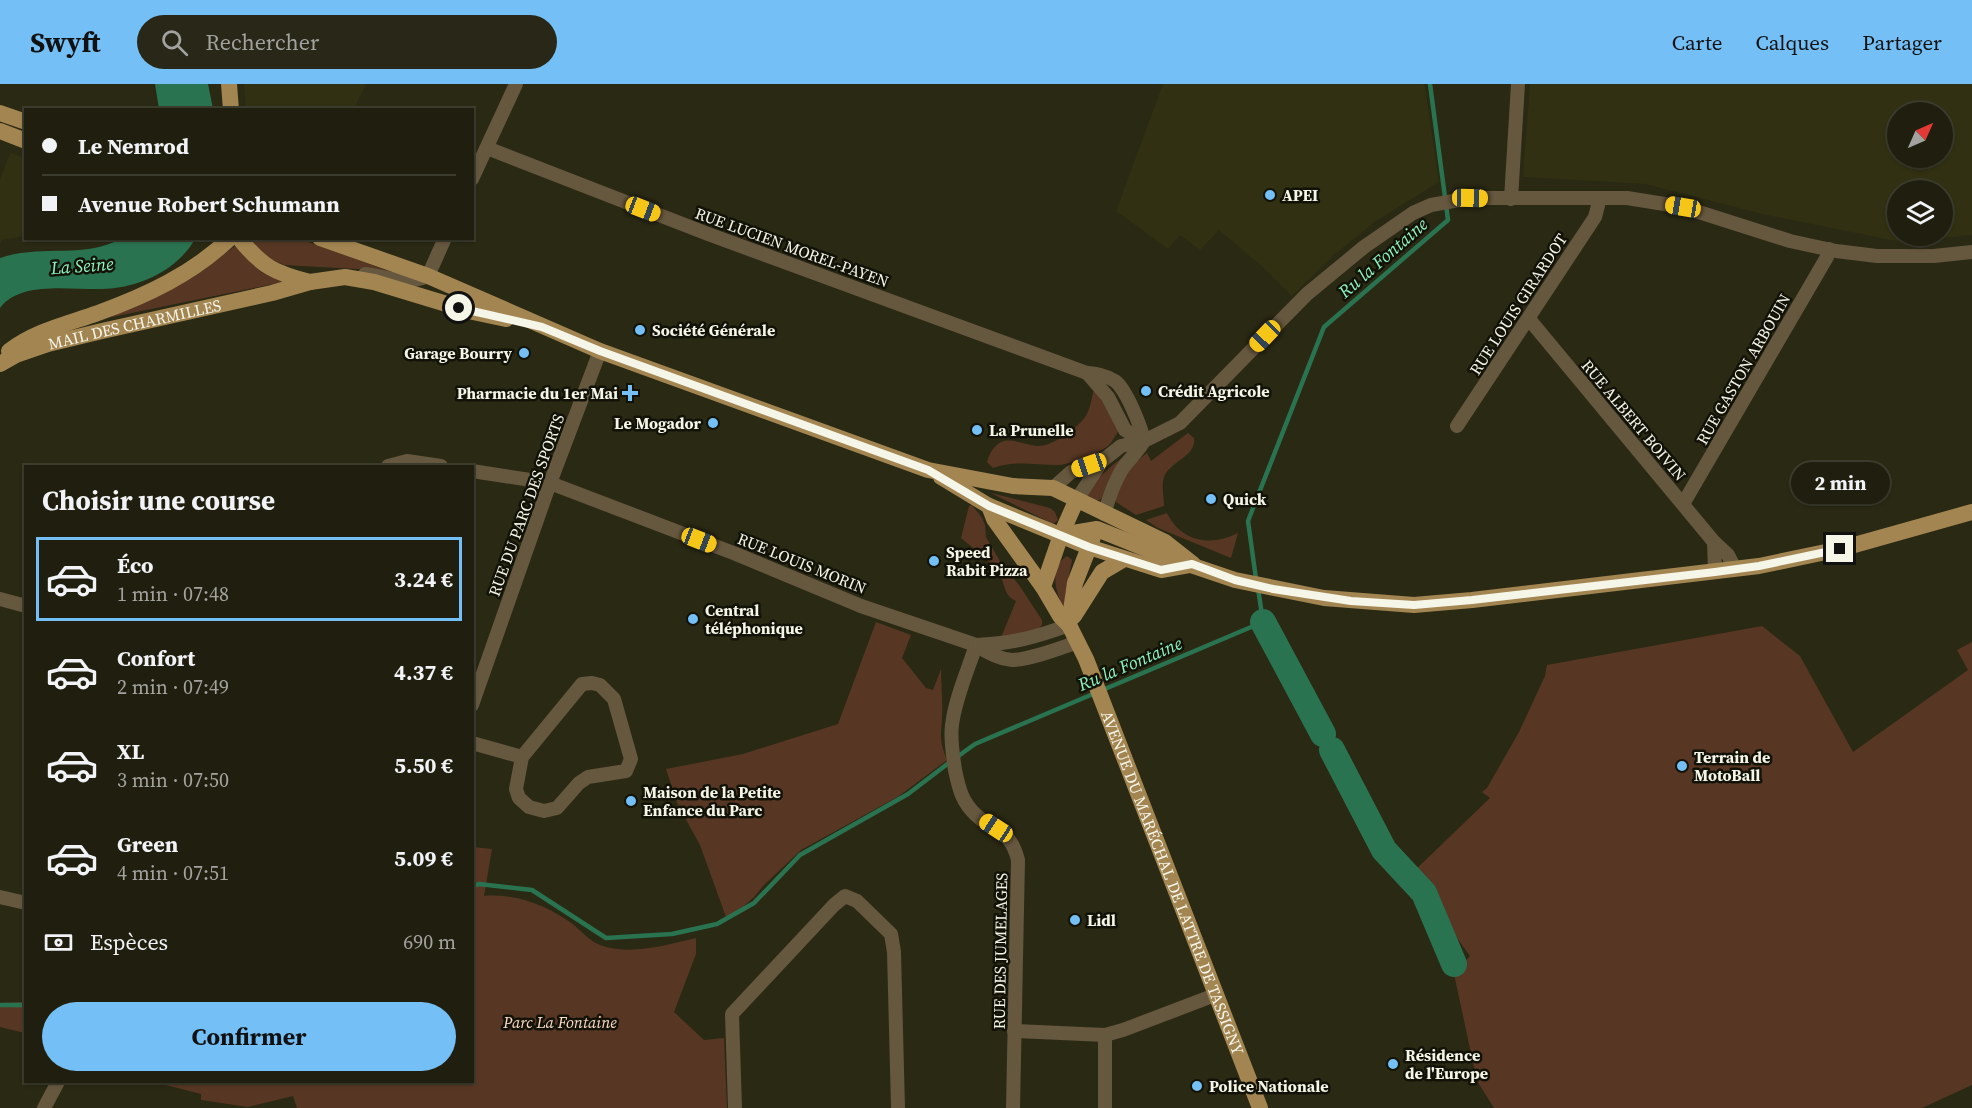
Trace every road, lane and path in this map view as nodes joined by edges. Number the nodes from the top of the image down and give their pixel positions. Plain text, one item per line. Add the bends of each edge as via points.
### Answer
1 (229, 84) edge
2 (516, 84) edge
3 (1518, 84) edge
4 (231, 108) edge
5 (0, 113) edge
6 (24, 121) edge
7 (0, 131) edge
8 (24, 140) edge
9 (486, 148) junction
10 (474, 175) edge
11 (1600, 198) junction
12 (1511, 199) junction
13 (228, 240) edge
14 (241, 240) edge
15 (326, 240) edge
16 (349, 240) edge
17 (444, 240) edge
18 (1829, 249) junction
19 (1972, 252) edge
20 (390, 262) junction
21 (428, 276) junction
22 (345, 277) junction
23 (310, 282) junction
24 (1529, 319) junction
25 (542, 327) junction
26 (600, 351) junction
27 (0, 362) edge
28 (1457, 426) dead end
29 (1144, 441) junction
30 (1102, 461) junction
31 (392, 465) edge
32 (434, 465) edge
33 (928, 470) junction
34 (474, 471) edge
35 (550, 483) junction
36 (1053, 488) junction
37 (1076, 501) junction
38 (1683, 504) junction
39 (989, 506) junction
40 (1972, 512) edge
41 (1108, 525) junction
42 (1061, 535) junction
43 (1714, 542) junction
44 (1089, 547) junction
45 (1124, 559) junction
46 (1192, 564) junction
47 (1735, 569) junction
48 (1715, 572) junction
49 (1043, 587) junction
50 (0, 599) edge
51 (24, 605) edge
52 (1070, 625) junction
53 (1078, 642) junction
54 (976, 645) junction
55 (474, 699) edge
56 (474, 744) edge
57 (522, 758) junction
58 (0, 897) edge
59 (24, 903) edge
60 (1215, 995) junction
61 (1014, 1031) junction
62 (1105, 1035) junction
63 (57, 1083) edge
64 (44, 1108) edge
65 (735, 1108) edge
66 (898, 1108) edge
67 (1013, 1108) edge
68 (1105, 1108) edge
69 (1260, 1108) edge

1 - 4 main road
2 - 9 street
3 - 12 street
5 - 6 main road
7 - 8 main road
9 - 10 street
9 - 29 street, RUE LUCIEN MOREL-PAYEN via 1087,373 1108,397 1125,430
11 - 12 street
11 - 18 street via 1683,207 1790,241
11 - 24 street, RUE LOUIS GIRARDOT via 1595,217
12 - 29 street via 1456,200 1413,213 1319,284 1180,423
13 - 27 main road via 194,268 141,296 39,333 21,342
14 - 23 main road via 263,265
15 - 20 main road
16 - 20 main road
17 - 21 street
18 - 19 street via 1877,256
18 - 38 street, RUE GASTON ARBOUIN
20 - 21 main road
21 - 22 street via 406,282 363,274
21 - 25 main road
22 - 23 main road, MAIL DES CHARMILLES
22 - 25 main road, MAIL DES CHARMILLES
23 - 27 main road, MAIL DES CHARMILLES via 59,341
24 - 28 street, RUE LOUIS GIRARDOT
24 - 38 street, RUE ALBERT BOIVIN
25 - 26 main road
26 - 33 main road
26 - 35 street, RUE DU PARC DES SPORTS
29 - 30 street via 1121,446
29 - 41 street via 1115,482
30 - 36 street via 1071,472
30 - 37 street
31 - 32 street via 406,461
33 - 36 main road via 1013,486
33 - 39 main road
34 - 35 street, RUE LOUIS MORIN
35 - 54 street, RUE LOUIS MORIN via 861,606
35 - 55 street, RUE DU PARC DES SPORTS
36 - 37 main road
37 - 41 main road
37 - 42 main road
38 - 43 street, RUE ALBERT BOIVIN
39 - 42 main road
39 - 49 main road, AVENUE DU MARÉCHAL DE LATTRE DE TASSIGNY via 994,519
40 - 47 main road via 1840,549
41 - 42 main road
41 - 44 main road
41 - 46 main road via 1164,556
42 - 44 main road
42 - 49 main road
43 - 47 street, RUE ALBERT BOIVIN via 1728,555
43 - 48 street
44 - 45 main road
44 - 52 main road via 1075,583
45 - 46 main road via 1161,570
45 - 52 main road via 1102,572
46 - 48 main road via 1273,589 1351,601 1414,605
47 - 48 main road
49 - 52 main road, AVENUE DU MARÉCHAL DE LATTRE DE TASSIGNY
50 - 51 street
52 - 53 main road, AVENUE DU MARÉCHAL DE LATTRE DE TASSIGNY
52 - 54 street, RUE LOUIS MORIN via 1004,644
53 - 54 street, RUE LOUIS MORIN via 1011,660
53 - 60 main road, AVENUE DU MARÉCHAL DE LATTRE DE TASSIGNY
54 - 61 street, RUE DES JUMELAGES via 952,723 952,754 964,803 1008,836 1018,860
56 - 57 street
57 - 57 street via 516,789 519,798 529,807 544,811 557,808 588,777 626,771 631,759 614,699 600,685 582,684
58 - 59 street
60 - 62 street
60 - 69 main road, AVENUE DU MARÉCHAL DE LATTRE DE TASSIGNY
61 - 62 street
61 - 67 street, RUE DES JUMELAGES
62 - 68 street
63 - 64 street
65 - 66 street via 732,1014 845,896 857,901 891,934

